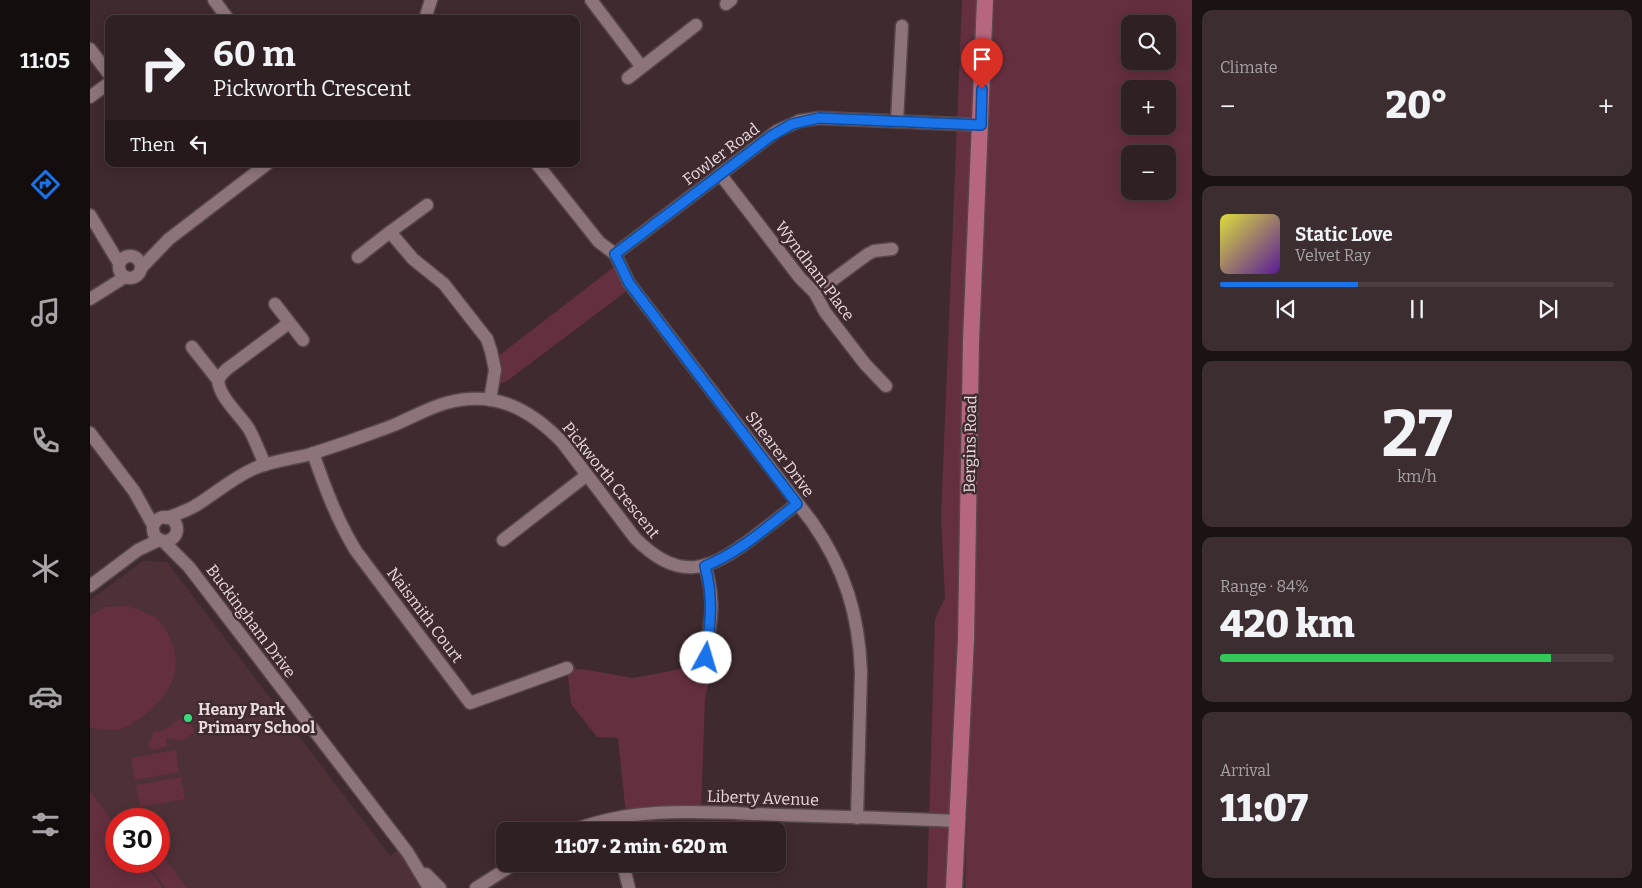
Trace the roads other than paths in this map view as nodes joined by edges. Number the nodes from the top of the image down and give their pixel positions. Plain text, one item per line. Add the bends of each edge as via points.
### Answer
1 (214, 0) edge
2 (591, 0) edge
3 (985, 0) edge
4 (225, 15) edge
5 (696, 26) dead end
6 (902, 26) dead end
7 (90, 49) edge
8 (641, 66) junction
9 (105, 69) edge
10 (628, 78) dead end
11 (105, 86) edge
12 (90, 98) edge
13 (897, 121) junction
14 (981, 125) junction
15 (263, 167) edge
16 (539, 167) edge
17 (720, 174) junction
18 (427, 205) dead end
19 (92, 217) edge
20 (390, 232) junction
21 (892, 249) dead end
22 (615, 254) junction
23 (358, 257) dead end
24 (128, 265) junction
25 (815, 294) junction
26 (92, 298) edge
27 (275, 304) dead end
28 (289, 323) junction
29 (303, 340) dead end
30 (192, 347) dead end
31 (218, 380) junction
32 (886, 386) dead end
33 (490, 400) junction
34 (90, 433) edge
35 (313, 453) junction
36 (265, 465) junction
37 (587, 475) junction
38 (134, 491) junction
39 (797, 504) junction
40 (197, 505) junction
41 (166, 518) junction
42 (176, 531) junction
43 (157, 535) junction
44 (503, 540) dead end
45 (705, 566) junction
46 (189, 567) junction
47 (90, 586) edge
48 (566, 668) dead end
49 (711, 671) dead end
50 (857, 818) junction
51 (956, 821) junction
52 (621, 822) edge
53 (414, 862) junction
54 (503, 872) edge
55 (625, 872) edge
56 (500, 874) junction
57 (429, 888) edge
58 (440, 888) edge
59 (476, 888) edge
60 (486, 888) edge
61 (629, 888) edge
62 (954, 888) edge

1 - 4 street
2 - 8 street
3 - 14 main road, Bergins Road
5 - 8 street
6 - 13 street
7 - 9 street
8 - 10 street
11 - 12 street
13 - 14 street, Fowler Road
13 - 17 street, Fowler Road via 819,118 799,121 777,131
14 - 51 main road, Bergins Road via 971,340 966,639
15 - 24 street via 169,239
16 - 22 street, Shearer Drive via 599,242
17 - 22 street, Fowler Road
17 - 25 street, Wyndham Place
18 - 20 street
19 - 24 street
20 - 23 street
20 - 33 street via 413,260 444,284 487,339 495,370
21 - 25 street via 868,254
22 - 39 street, Shearer Drive via 629,283
24 - 26 street
25 - 32 street, Wyndham Place via 865,364
27 - 28 street
28 - 29 street
28 - 31 street via 227,369
30 - 31 street
31 - 36 street via 221,393 248,428
33 - 35 street, Pickworth Crescent via 446,403
33 - 37 street, Pickworth Crescent via 517,407 533,416 562,442
34 - 38 street
35 - 36 street, Pickworth Crescent
35 - 48 street, Naismith Court via 331,504 356,551 470,703
36 - 40 street, Pickworth Crescent via 234,478
37 - 44 street
37 - 45 street, Pickworth Crescent via 635,538 650,552 676,565
38 - 41 street
38 - 43 street, Buckingham Drive
39 - 45 street, Pickworth Crescent via 730,554
39 - 50 street, Shearer Drive via 818,530 835,560 856,621 862,672
40 - 41 street, Pickworth Crescent
40 - 42 street, Pickworth Crescent
41 - 42 street via 174,522
41 - 43 street via 158,520
42 - 43 street via 172,539
42 - 46 street, Buckingham Drive
43 - 46 street, Buckingham Drive
43 - 47 street
45 - 49 street via 712,600 706,658
46 - 53 street, Buckingham Drive
50 - 51 street, Liberty Avenue
50 - 52 street, Liberty Avenue via 671,812 638,814
51 - 62 main road, Bergins Road
53 - 57 street, Buckingham Drive
53 - 58 street, Buckingham Drive
54 - 56 street
55 - 61 street
56 - 59 street
56 - 60 street

